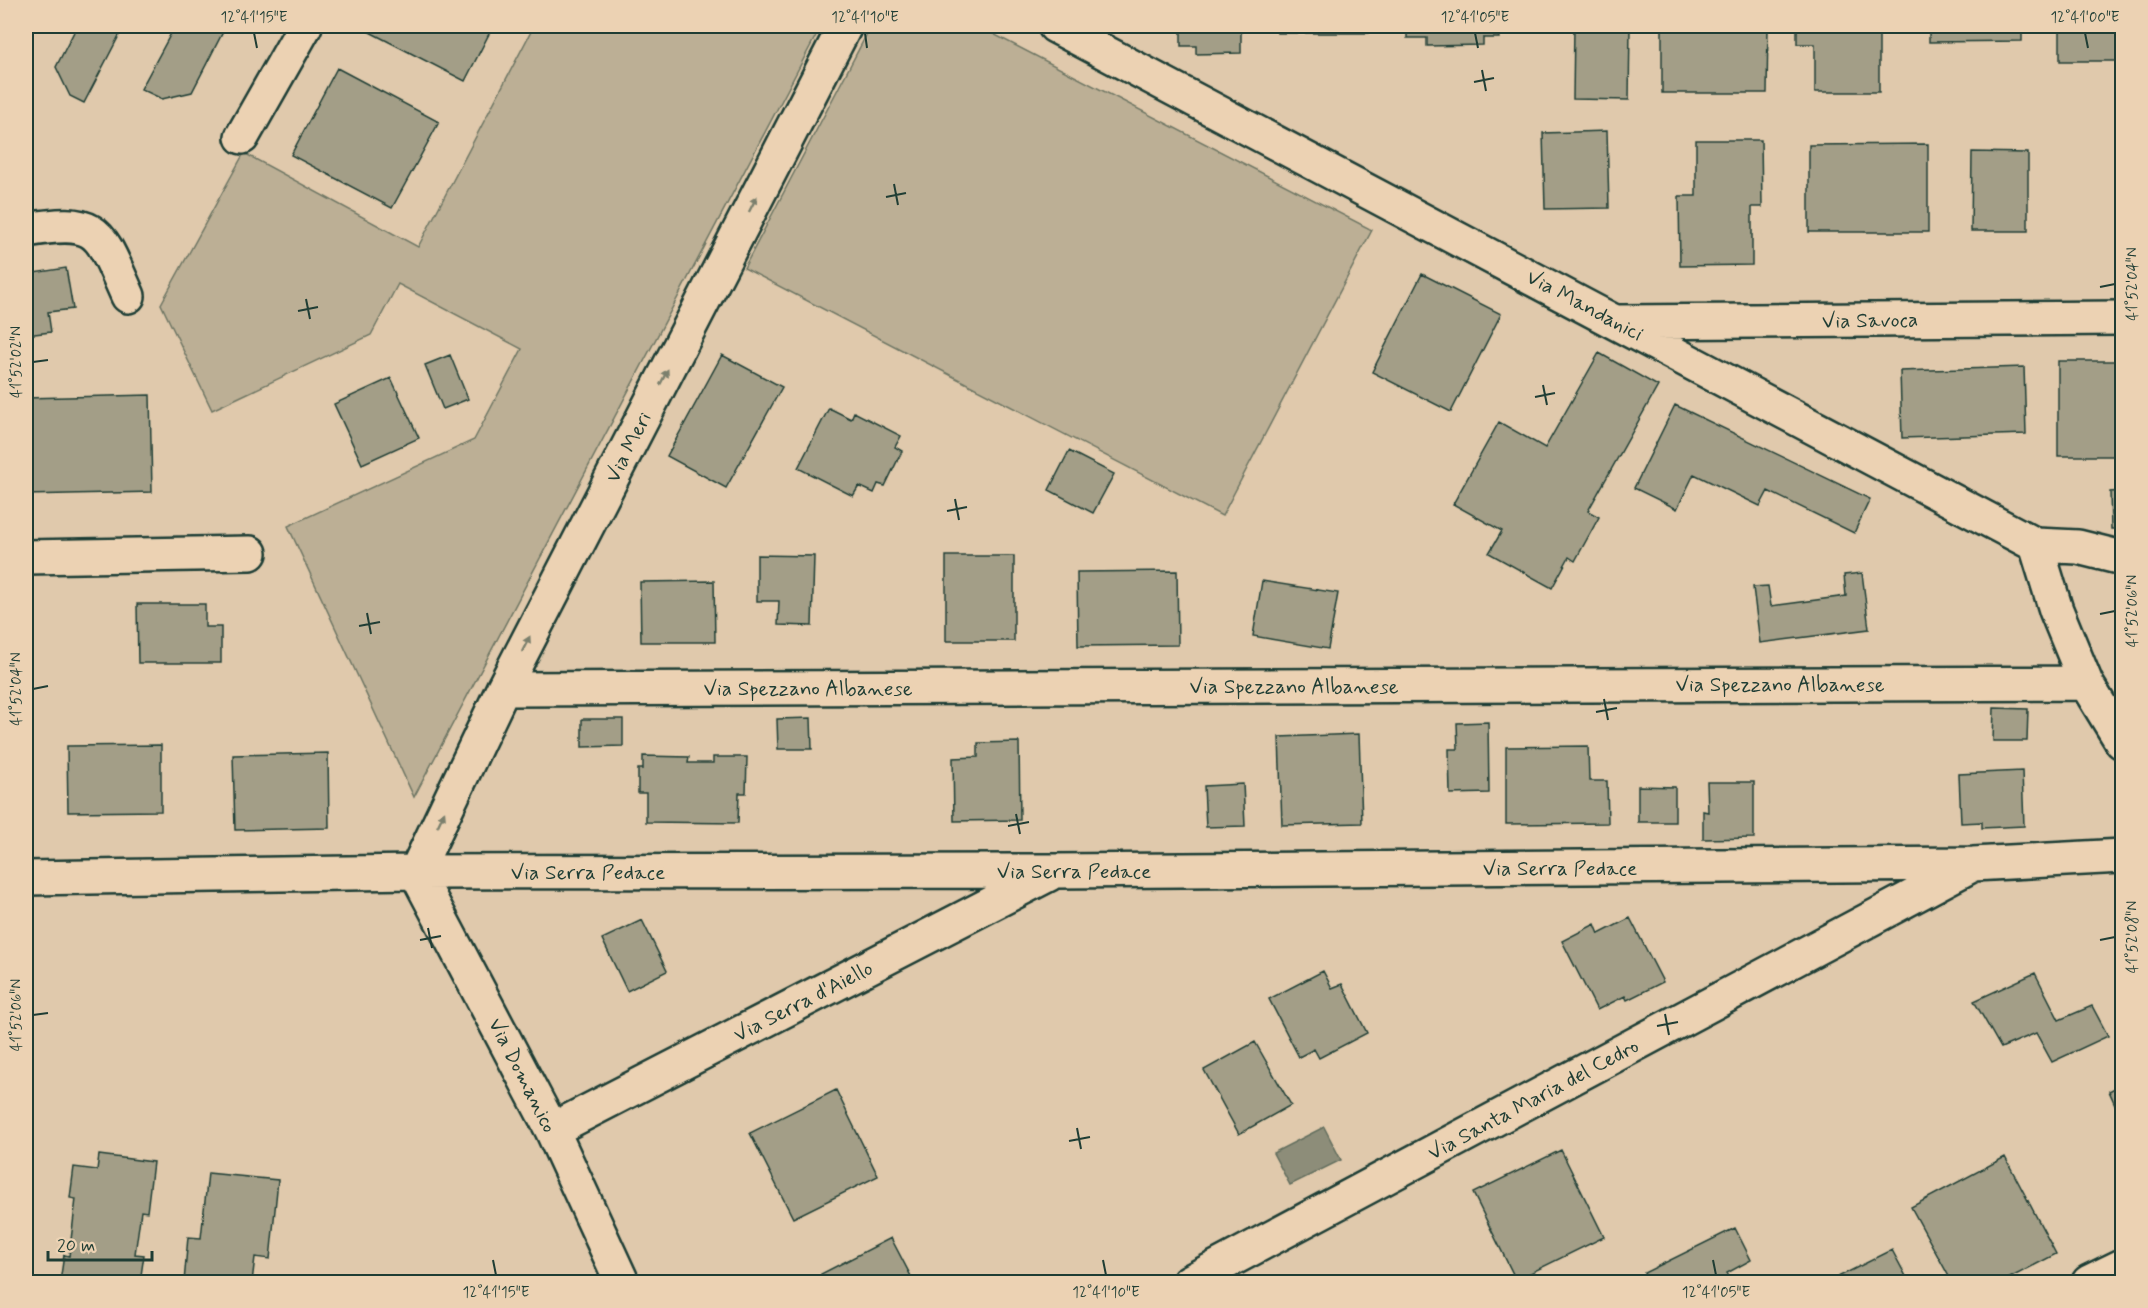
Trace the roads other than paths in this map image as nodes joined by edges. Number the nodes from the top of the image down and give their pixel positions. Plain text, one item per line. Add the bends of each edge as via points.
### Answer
1 (305, 26) edge
2 (846, 26) edge
3 (1055, 26) edge
4 (242, 137) dead end
5 (26, 230) edge
6 (128, 296) dead end
7 (2122, 318) edge
8 (1618, 322) junction
9 (2036, 545) junction
10 (250, 553) dead end
11 (26, 557) edge
12 (2122, 558) edge
13 (2086, 682) junction
14 (503, 689) junction
15 (2122, 742) edge
16 (2122, 856) edge
17 (1972, 864) junction
18 (1055, 871) junction
19 (416, 872) junction
20 (26, 878) edge
21 (552, 1130) junction
22 (2122, 1266) edge
23 (622, 1282) edge
24 (1189, 1282) edge
25 (2089, 1282) edge

1 - 4 street
14 -> 2 street, Via Meri
3 - 8 street, Via Mandanici
5 - 6 street via 66,224 87,228 104,244
7 - 8 street, Via Savoca
8 - 9 street, Via Mandanici
9 - 12 street, Via Mandanici via 2078,547
9 - 13 street via 2056,610
10 - 11 street
13 - 14 street, Via Spezzano Albanese
13 - 15 street
19 -> 14 street, Via Meri
16 - 17 street, Via Serra Pedace
17 - 18 street, Via Serra Pedace
17 - 24 street, Via Santa Maria del Cedro
18 - 19 street, Via Serra Pedace
18 - 21 street, Via Serra d'Aiello
19 - 20 street, Via Serra Pedace
19 - 21 street, Via Domanico
21 - 23 street, Via Domanico
22 - 25 street

